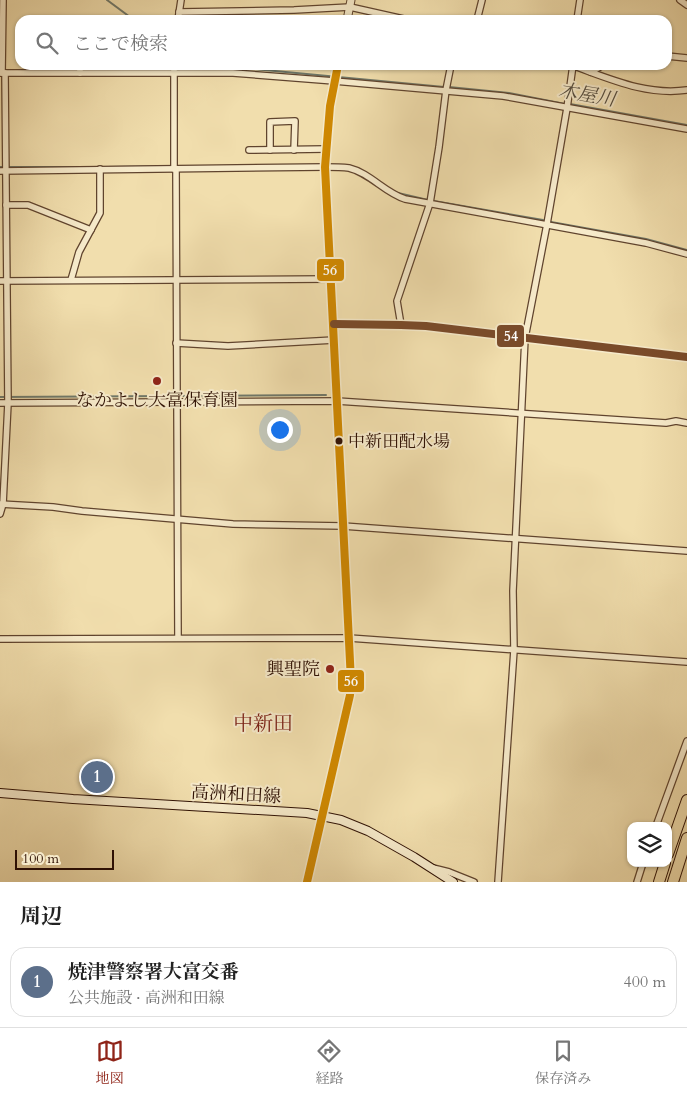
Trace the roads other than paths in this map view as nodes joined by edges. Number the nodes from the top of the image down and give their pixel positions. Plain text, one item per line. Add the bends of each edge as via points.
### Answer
1 (3, 0) edge
2 (180, 0) edge
3 (482, 0) edge
4 (580, 0) edge
5 (680, 0) edge
6 (351, 3) edge
7 (687, 5) edge
8 (179, 12) junction
9 (179, 15) edge
10 (391, 15) edge
11 (478, 15) edge
12 (578, 15) edge
13 (672, 56) edge
14 (687, 58) edge
15 (450, 70) edge
16 (571, 70) edge
17 (586, 70) edge
18 (594, 70) edge
19 (174, 72) junction
20 (591, 72) junction
21 (2, 73) edge
22 (42, 73) joint
23 (80, 73) joint
24 (336, 74) edge
25 (446, 88) junction
26 (687, 90) edge
27 (567, 105) junction
28 (687, 129) edge
29 (326, 149) junction
30 (249, 150) dead end
31 (270, 150) junction
32 (294, 150) junction
33 (325, 167) junction
34 (174, 168) junction
35 (4, 169) edge
36 (100, 169) junction
37 (430, 203) junction
38 (6, 205) junction
39 (547, 224) junction
40 (91, 230) junction
41 (687, 254) edge
42 (330, 279) junction
43 (71, 280) junction
44 (176, 280) junction
45 (3, 281) edge
46 (334, 324) junction
47 (401, 324) junction
48 (525, 338) junction
49 (334, 340) junction
50 (176, 343) junction
51 (687, 357) edge
52 (337, 401) junction
53 (176, 402) junction
54 (0, 403) edge
55 (8, 403) junction
56 (521, 413) junction
57 (687, 423) edge
58 (2, 504) edge
59 (0, 514) edge
60 (177, 518) junction
61 (343, 526) junction
62 (516, 539) junction
63 (687, 551) edge
64 (178, 638) junction
65 (349, 638) junction
66 (0, 639) edge
67 (514, 650) junction
68 (687, 662) edge
69 (687, 741) edge
70 (0, 793) edge
71 (687, 800) edge
72 (322, 816) junction
73 (657, 822) edge
74 (687, 838) edge
75 (672, 843) edge
76 (642, 867) edge
77 (664, 867) edge
78 (431, 868) junction
79 (307, 882) edge
80 (453, 882) edge
81 (474, 882) edge
82 (498, 882) edge
83 (637, 882) edge
84 (660, 882) edge
85 (673, 882) edge

1 - 21 street
2 - 8 street
3 - 11 street
4 - 12 street
5 - 7 street
6 - 8 street via 294,10
6 - 10 street
8 - 9 street
13 - 14 street
15 - 25 street
16 - 27 street
17 - 20 street
18 - 20 street
19 - 23 street
19 - 24 street
19 - 34 street
20 - 26 street via 654,91
21 - 22 street
21 - 35 street
22 - 23 street
24 - 25 street
24 - 29 street
25 - 27 street
25 - 37 street
27 - 28 street
27 - 39 street
29 - 32 street
29 - 33 street
30 - 31 street
31 - 32 street
31 - 32 street via 270,122 295,122
33 - 34 street
33 - 37 street via 350,168 396,196
33 - 42 street
34 - 36 street
34 - 44 street
35 - 36 street
35 - 38 street
36 - 40 street via 100,213
37 - 39 street
37 - 47 street via 397,301
38 - 40 street via 28,204
38 - 45 street
39 - 41 street
39 - 48 street
40 - 43 street via 78,252
42 - 44 street
42 - 46 street
43 - 44 street
43 - 45 street
44 - 50 street
45 - 55 street
46 - 47 street
46 - 49 street
47 - 48 street
48 - 51 street
48 - 56 street
49 - 50 street via 228,346
49 - 52 street
50 - 53 street
52 - 53 street
52 - 56 street
52 - 61 street
53 - 55 street
53 - 60 street
54 - 55 street
55 - 58 street
56 - 57 street
56 - 62 street
58 - 59 street
58 - 60 street
60 - 61 street via 233,524
60 - 64 street
61 - 62 street
61 - 65 street
62 - 63 street
62 - 67 street
64 - 65 street
64 - 66 street
65 - 67 street
65 - 72 street via 350,695
67 - 68 street
67 - 82 street
69 - 73 street
70 - 72 main road, 高洲和田線
71 - 75 highway
72 - 78 main road, 高洲和田線 via 368,832
72 - 79 street
74 - 85 highway
76 - 83 street
77 - 84 highway
78 - 80 main road, 高洲和田線
78 - 81 street

